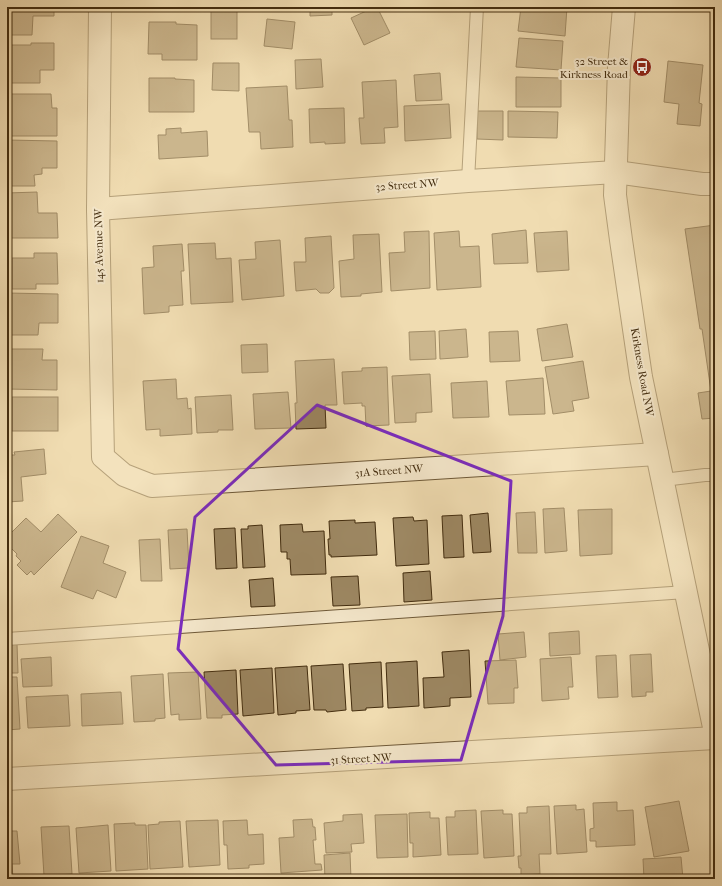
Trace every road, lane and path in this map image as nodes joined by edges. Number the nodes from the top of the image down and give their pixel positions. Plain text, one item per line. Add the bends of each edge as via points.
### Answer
1 (100, 7) edge
2 (477, 7) edge
3 (624, 7) edge
4 (616, 172) junction
5 (468, 181) junction
6 (715, 184) edge
7 (98, 209) junction
8 (657, 454) junction
9 (124, 475) joint
10 (715, 475) edge
11 (663, 480) junction
12 (686, 592) junction
13 (7, 640) edge
14 (715, 732) edge
15 (715, 738) edge
16 (7, 779) edge

1 - 7 street, 145 Avenue NW
2 - 5 lane
3 - 4 street, Kirkness Road NW via 618,67
4 - 5 street, 32 Street NW
4 - 6 street, 32 Street NW
4 - 8 street, Kirkness Road NW via 615,195 622,247 641,377
5 - 7 street, 32 Street NW
7 - 9 street, 145 Avenue NW via 103,457
8 - 9 street, 31A Street NW via 152,486
8 - 11 street, Kirkness Road NW
10 - 11 lane
11 - 12 street, Kirkness Road NW
12 - 13 lane
12 - 14 street, Kirkness Road NW
15 - 16 street, 31 Street NW

